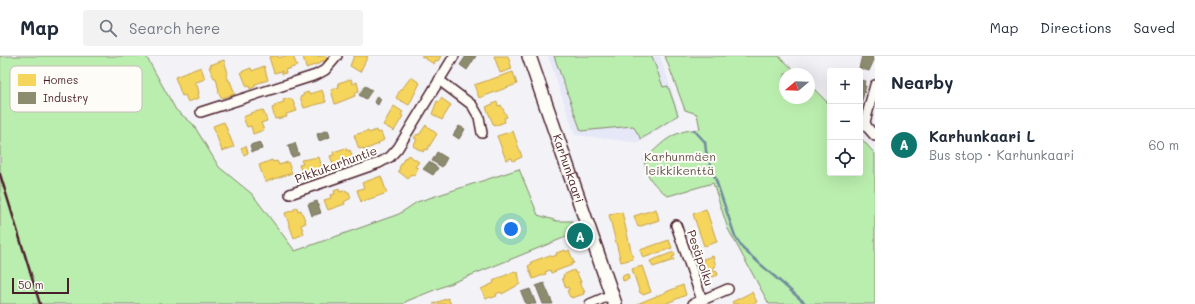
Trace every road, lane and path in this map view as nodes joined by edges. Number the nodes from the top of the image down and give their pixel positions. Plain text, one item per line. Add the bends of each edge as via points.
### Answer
1 (337, 56) edge
2 (454, 56) edge
3 (529, 56) edge
4 (439, 80) junction
5 (875, 85) edge
6 (201, 112) dead end
7 (482, 133) dead end
8 (875, 136) edge
9 (290, 194) dead end
10 (676, 225) dead end
11 (728, 289) dead end
12 (613, 299) edge
13 (702, 300) junction
14 (590, 304) edge
15 (693, 304) edge

1 - 6 street via 325,70 316,75
2 - 4 street, Pikkukarhuntie
3 - 12 street, Karhunkaari
4 - 7 street via 472,105 479,117
4 - 9 street, Pikkukarhuntie via 390,157
5 - 8 street via 865,122
10 - 13 street, Pesäpolku
11 - 13 street
12 - 14 street
13 - 15 street

